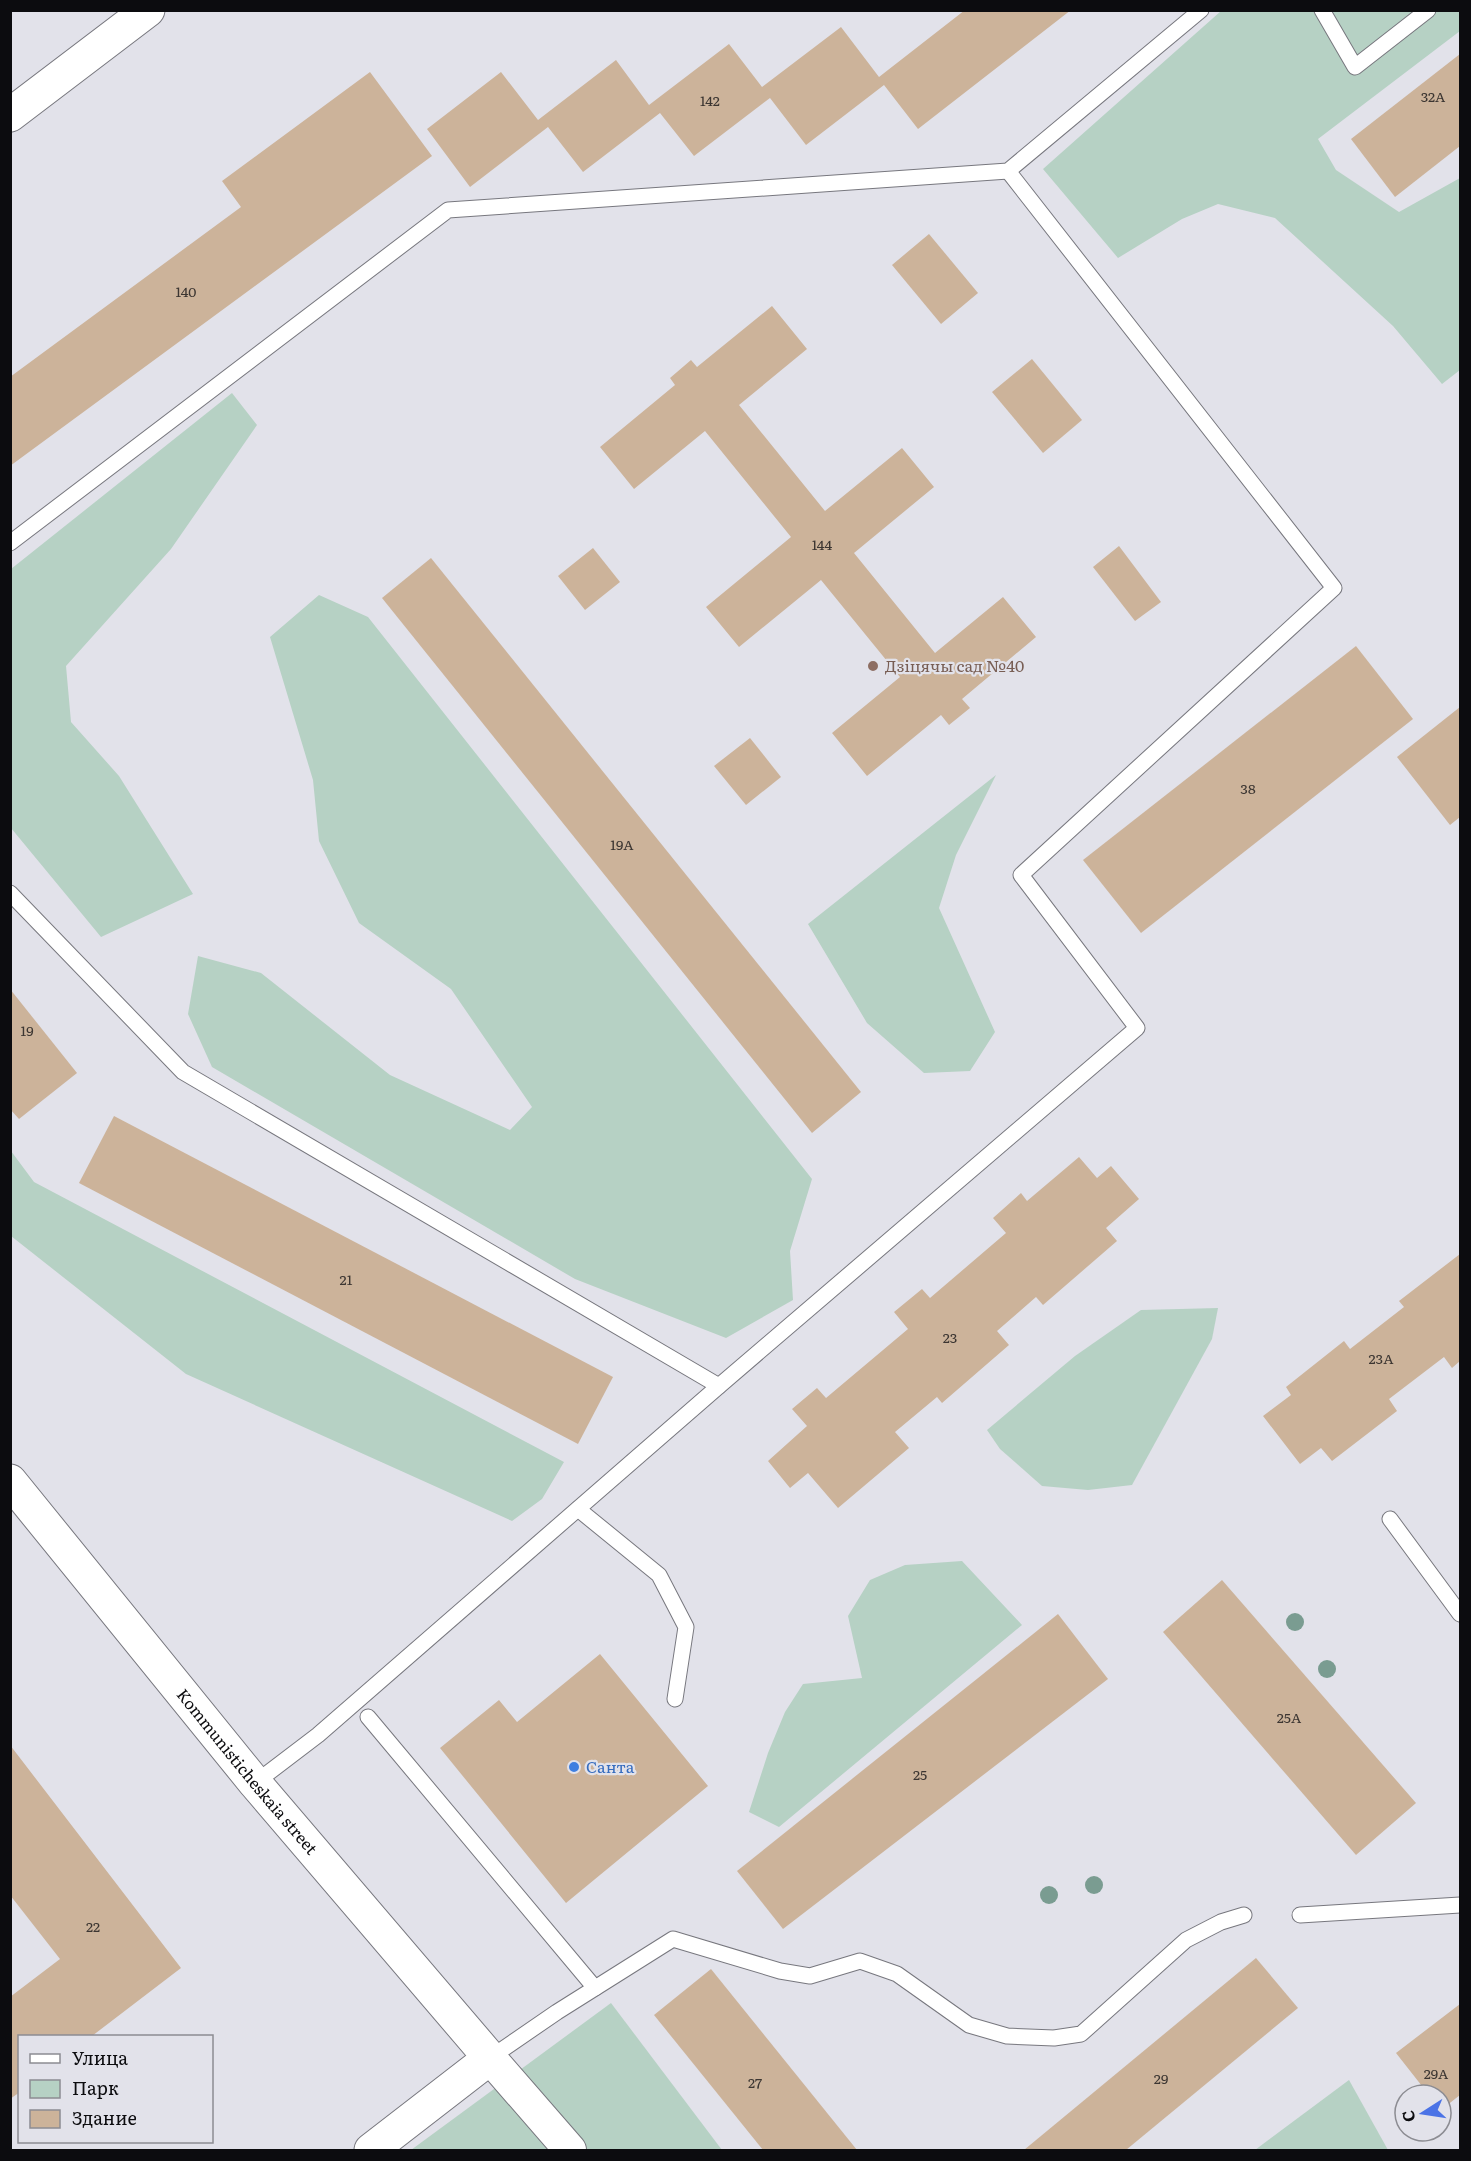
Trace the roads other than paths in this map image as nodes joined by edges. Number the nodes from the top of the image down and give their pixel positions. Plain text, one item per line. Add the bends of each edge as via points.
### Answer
1 (148, 10) edge
2 (1201, 10) edge
3 (1322, 10) edge
4 (1428, 10) edge
5 (10, 115) edge
6 (1008, 171) junction
7 (10, 543) edge
8 (10, 893) edge
9 (719, 1386) junction
10 (10, 1481) edge
11 (578, 1509) junction
12 (1390, 1519) dead end
13 (1461, 1614) edge
14 (675, 1699) dead end
15 (368, 1717) dead end
16 (255, 1783) junction
17 (1461, 1905) edge
18 (1245, 1915) dead end
19 (1300, 1915) dead end
20 (595, 1988) junction
21 (490, 2058) junction
22 (370, 2151) edge
23 (570, 2151) edge

1 - 5 street
2 - 6 lane
3 - 4 lane via 1355,67
6 - 7 lane via 448,210
6 - 9 lane via 1334,588 1021,875 1137,1028
8 - 9 lane via 183,1072
9 - 11 lane
10 - 16 street, Kommunisticheskaia street
11 - 14 lane via 659,1575 686,1628
11 - 16 lane via 318,1735
12 - 13 lane
15 - 20 lane
16 - 21 street, Kommunisticheskaia street
17 - 19 lane
18 - 20 lane via 1186,1940 1081,2034 1054,2038 1007,2037 969,2025 897,1974 860,1960 810,1976 673,1939
20 - 21 lane
21 - 22 street
21 - 23 street

